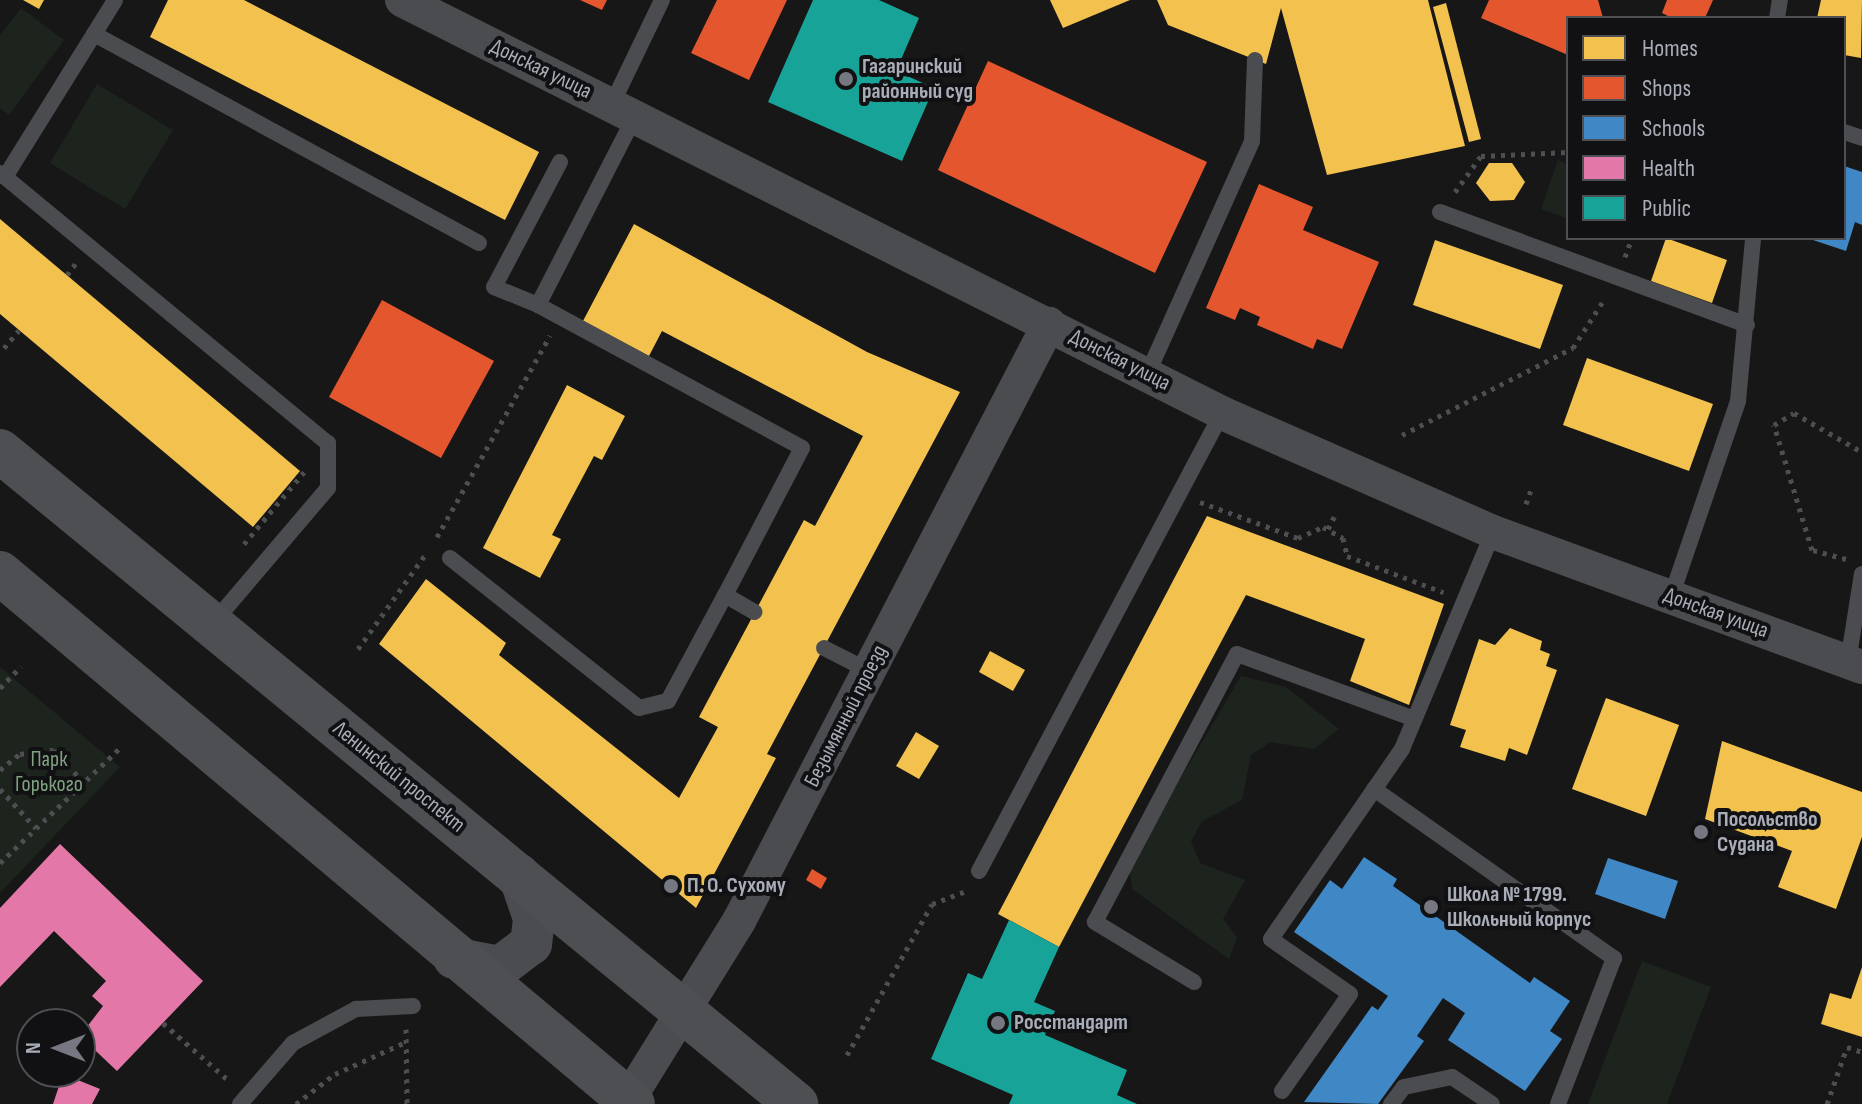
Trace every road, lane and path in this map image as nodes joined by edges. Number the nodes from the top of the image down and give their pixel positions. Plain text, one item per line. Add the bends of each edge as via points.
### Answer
1 (115, 0) edge
2 (402, 0) edge
3 (662, 0) edge
4 (94, 34) junction
5 (1255, 60) dead end
6 (624, 110) junction
7 (1566, 152) edge
8 (560, 162) dead end
9 (2, 175) edge
10 (1440, 212) joint
11 (1631, 240) edge
12 (1753, 240) edge
13 (479, 243) dead end
14 (72, 268) dead end
15 (67, 275) dead end
16 (1617, 279) junction
17 (538, 305) junction
18 (560, 318) junction
19 (1049, 324) junction
20 (1747, 325) junction
21 (19, 330) dead end
22 (4, 348) dead end
23 (1147, 375) junction
24 (1222, 413) junction
25 (1402, 435) dead end
26 (328, 443) junction
27 (0, 451) edge
28 (1862, 452) edge
29 (1532, 487) dead end
30 (1178, 493) junction
31 (1526, 504) dead end
32 (1335, 515) dead end
33 (1328, 529) junction
34 (1493, 532) junction
35 (240, 548) dead end
36 (450, 558) dead end
37 (1862, 564) edge
38 (0, 573) edge
39 (1862, 574) edge
40 (725, 595) junction
41 (1671, 597) junction
42 (1466, 601) junction
43 (755, 612) dead end
44 (212, 624) junction
45 (824, 648) dead end
46 (358, 649) dead end
47 (1855, 664) edge
48 (21, 666) dead end
49 (869, 671) junction
50 (0, 688) edge
51 (1415, 719) junction
52 (119, 749) dead end
53 (0, 770) edge
54 (84, 783) junction
55 (0, 789) edge
56 (1374, 789) junction
57 (36, 828) junction
58 (0, 863) edge
59 (519, 875) junction
60 (975, 878) joint
61 (454, 958) junction
62 (1194, 982) dead end
63 (410, 1006) joint
64 (685, 1010) junction
65 (163, 1023) dead end
66 (406, 1042) junction
67 (1862, 1052) edge
68 (847, 1055) dead end
69 (1282, 1091) dead end
70 (244, 1100) edge
71 (630, 1102) edge
72 (296, 1104) edge
73 (407, 1104) edge
74 (796, 1104) edge
75 (1391, 1104) edge
76 (1492, 1104) edge
77 (1558, 1104) edge
78 (1827, 1104) edge

1 - 4 lane
2 - 6 street, Донская улица
3 - 6 lane
4 - 9 lane
4 - 13 lane
5 - 23 lane via 1252,141
6 - 17 lane
6 - 19 street, Донская улица
7 - 10 path via 1481,156
8 - 17 lane via 494,287
9 - 26 lane
10 - 16 lane
11 - 16 path
12 - 20 lane
14 - 15 path
16 - 20 lane
16 - 25 path via 1573,348
17 - 18 lane
18 - 40 lane via 802,448
18 - 46 path via 436,539
19 - 23 street, Донская улица
19 - 49 street, Безымянный проезд
20 - 41 lane via 1738,401
21 - 22 path
23 - 24 street, Донская улица
24 - 30 lane
24 - 34 street, Донская улица
26 - 35 path
26 - 44 lane via 328,488
27 - 44 main road, Ленинский проспект
28 - 37 path via 1794,413 1774,425 1812,550
29 - 31 path
30 - 33 path via 1298,538
30 - 60 lane
32 - 33 path
33 - 42 path via 1343,538 1347,556
34 - 41 street, Донская улица
34 - 42 lane
36 - 40 lane via 639,708 668,701
38 - 61 main road
39 - 47 lane
40 - 43 lane
41 - 47 street, Донская улица
42 - 51 lane
44 - 59 main road, Ленинский проспект
45 - 49 lane
48 - 50 path
49 - 64 street, Безымянный проезд
51 - 56 lane
51 - 62 lane via 1237,654 1095,922
52 - 54 path
53 - 54 path via 20,754 54,750
54 - 57 path
55 - 57 path
56 - 69 lane via 1271,939 1350,994
56 - 77 lane via 1614,958
57 - 58 path
59 - 61 street via 534,918 531,944 500,967
59 - 64 main road, Ленинский проспект
60 - 68 path via 932,904
61 - 71 main road
63 - 66 path
63 - 70 lane via 356,1009 293,1043
64 - 71 street, Безымянный проезд
64 - 74 main road, Ленинский проспект
65 - 70 path
66 - 72 path via 335,1074
66 - 73 path
67 - 78 path via 1847,1047
75 - 76 lane via 1404,1087 1452,1077

